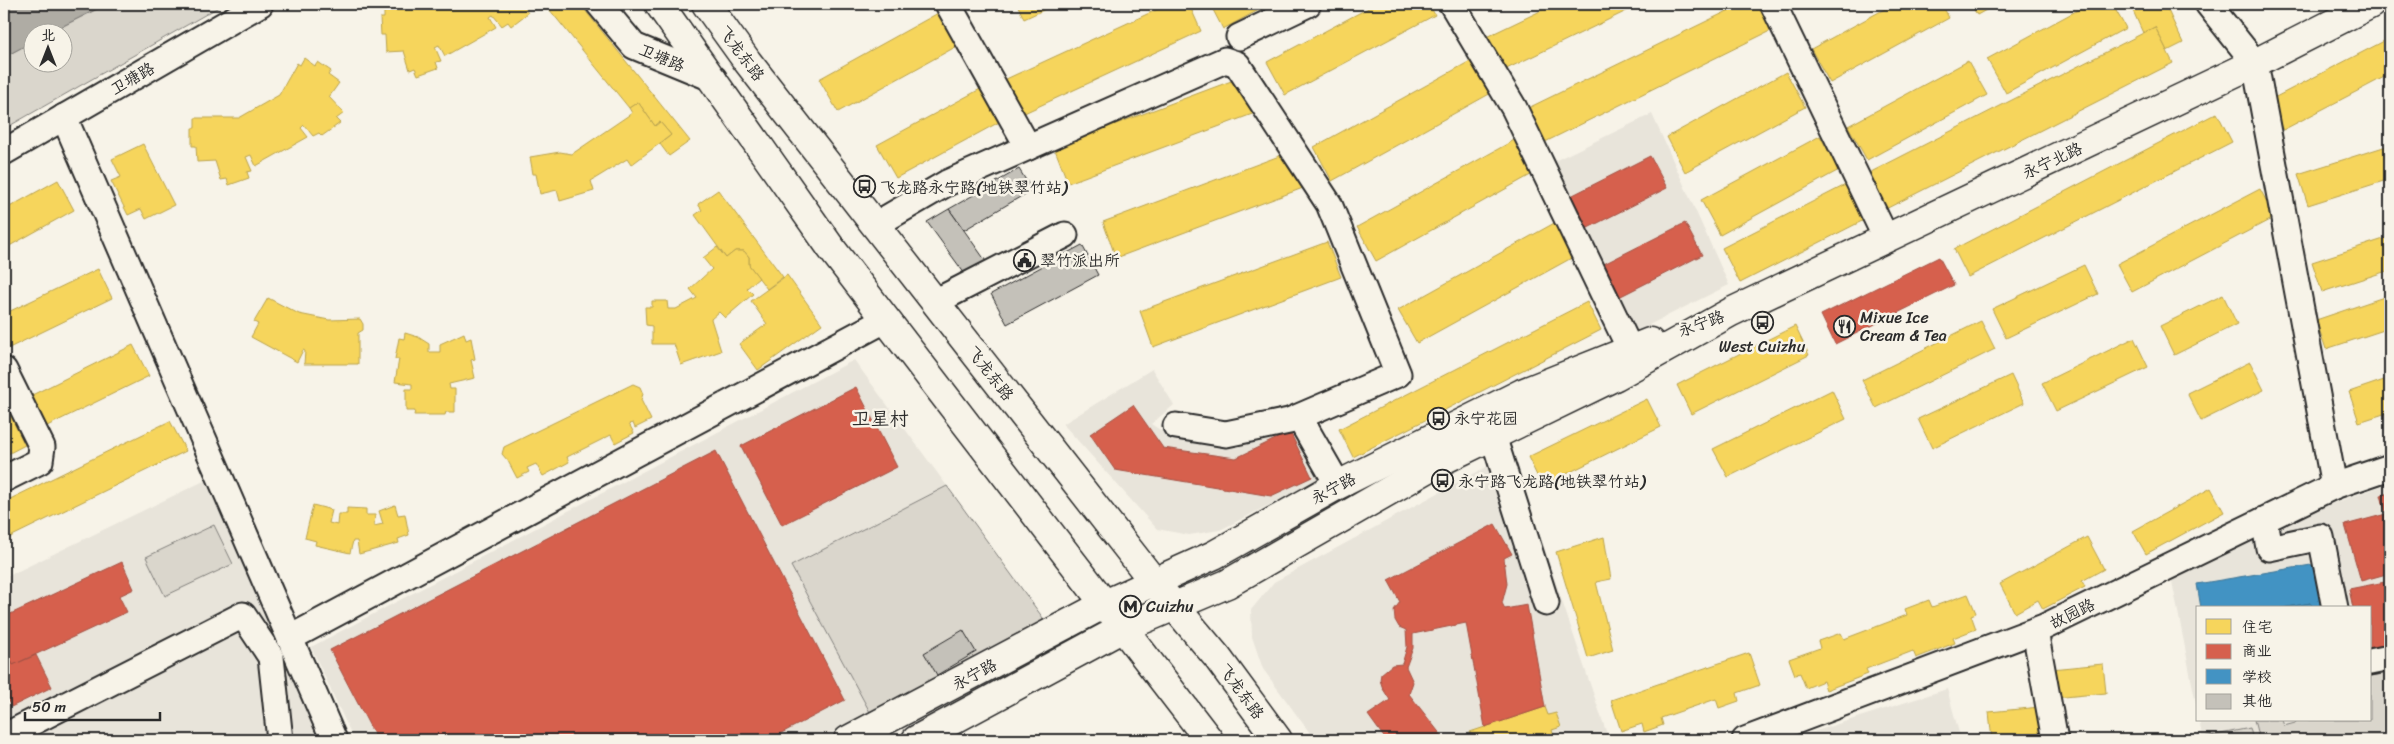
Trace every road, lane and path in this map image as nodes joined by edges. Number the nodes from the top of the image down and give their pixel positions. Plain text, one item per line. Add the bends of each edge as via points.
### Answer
1 (260, 4) edge
2 (599, 4) edge
3 (659, 4) edge
4 (706, 4) edge
5 (948, 4) edge
6 (1308, 4) edge
7 (1452, 4) edge
8 (1772, 4) edge
9 (2208, 4) edge
10 (2371, 4) edge
11 (1239, 37) dead end
12 (2255, 63) junction
13 (714, 79) junction
14 (64, 117) junction
15 (1028, 147) junction
16 (4, 152) edge
17 (875, 225) junction
18 (1065, 235) dead end
19 (1886, 238) junction
20 (935, 302) junction
21 (1731, 312) junction
22 (885, 320) junction
23 (1630, 349) junction
24 (4, 370) edge
25 (1298, 417) junction
26 (1176, 426) dead end
27 (1493, 436) junction
28 (2390, 467) edge
29 (4, 479) edge
30 (1338, 485) junction
31 (2334, 486) junction
32 (2264, 520) junction
33 (1154, 582) junction
34 (1105, 604) junction
35 (1546, 604) dead end
36 (1175, 606) junction
37 (2335, 606) edge
38 (1123, 628) junction
39 (2035, 630) junction
40 (290, 638) junction
41 (2390, 658) edge
42 (2372, 662) edge
43 (19, 740) edge
44 (280, 740) edge
45 (334, 740) edge
46 (848, 740) edge
47 (916, 740) edge
48 (1209, 740) edge
49 (1278, 740) edge
50 (1745, 740) edge
51 (2055, 740) edge

1 - 14 street, 卫塘路
2 - 13 street, 卫塘路 via 634,46
3 - 13 main road
4 - 17 main road, 飞龙东路 via 747,62
5 - 15 street
6 - 11 street
7 - 23 street via 1514,108
8 - 19 street
9 - 12 street
10 - 12 main road, 永宁北路
12 - 19 main road, 永宁北路
12 - 31 street
13 - 22 main road
14 - 16 street, 卫塘路
14 - 40 street
15 - 17 street via 947,183
15 - 25 street via 1225,60 1237,64 1329,204 1398,374
17 - 20 main road, 飞龙东路
18 - 20 street
19 - 21 main road, 永宁北路
20 - 33 main road, 飞龙东路
21 - 23 main road, 永宁路
21 - 27 main road, 永宁路 via 1616,376
22 - 34 main road
22 - 40 street
23 - 30 main road, 永宁路 via 1522,393
24 - 29 street via 42,447 40,461
25 - 26 street via 1226,434
25 - 30 street
27 - 35 street
27 - 36 main road, 永宁路 via 1438,462 1227,584
28 - 31 street, 故园路
30 - 33 main road, 永宁路 via 1214,555
31 - 32 street, 故园路
32 - 37 street via 2269,548 2321,537
32 - 39 street, 故园路
33 - 34 main road, 永宁路
33 - 36 main road, 飞龙东路
34 - 38 main road
34 - 46 main road, 永宁路
36 - 38 main road, 永宁路
36 - 49 main road, 飞龙东路
38 - 47 main road, 永宁路
38 - 48 main road
39 - 50 street, 故园路
39 - 51 street
40 - 45 street
41 - 42 street
43 - 44 street via 16,731 243,615 270,657

